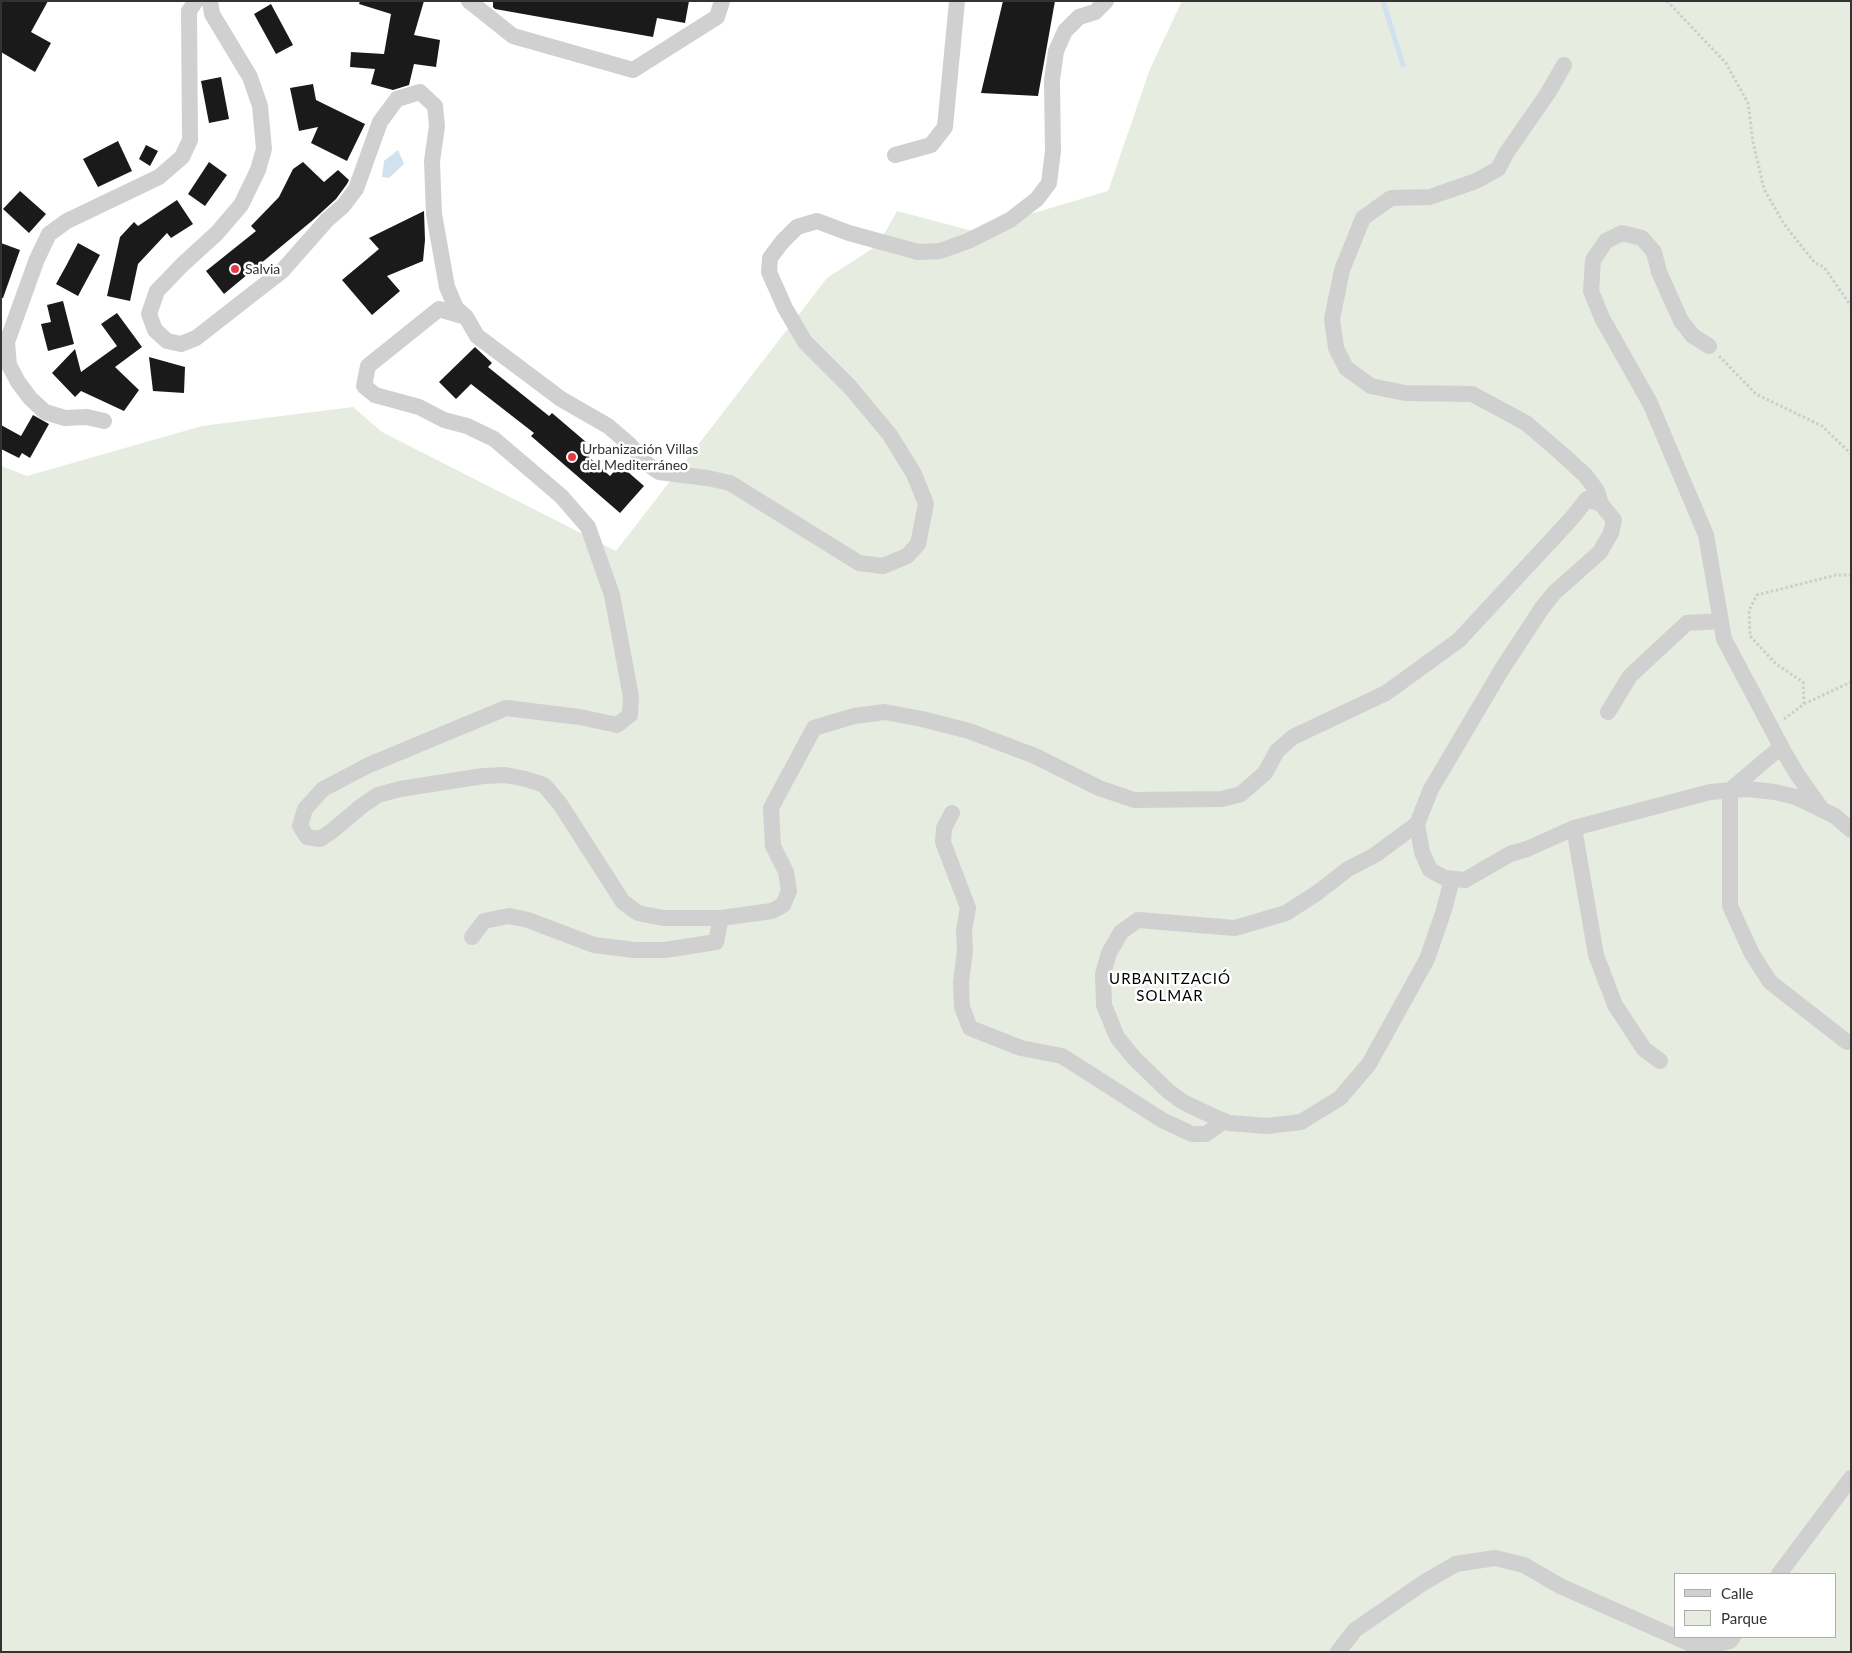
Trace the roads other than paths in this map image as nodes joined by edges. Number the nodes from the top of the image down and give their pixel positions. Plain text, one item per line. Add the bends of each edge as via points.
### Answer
1 (196, 1) edge
2 (210, 1) edge
3 (469, 1) edge
4 (722, 1) edge
5 (957, 1) edge
6 (1106, 1) edge
7 (1564, 64) dead end
8 (895, 155) dead end
9 (466, 317) junction
10 (1709, 346) road end
11 (104, 421) dead end
12 (1601, 504) junction
13 (1721, 621) junction
14 (1608, 712) dead end
15 (1781, 747) junction
16 (1730, 790) junction
17 (1823, 809) junction
18 (952, 813) dead end
19 (1417, 824) junction
20 (1574, 828) junction
21 (1851, 830) edge
22 (1452, 879) junction
23 (721, 918) junction
24 (472, 937) dead end
25 (1847, 1042) dead end
26 (1660, 1061) dead end
27 (1224, 1121) junction
28 (1851, 1478) edge
29 (1780, 1573) edge
30 (1674, 1636) edge
31 (1677, 1638) edge
32 (1732, 1638) edge
33 (1338, 1652) edge

1 - 11 street via 189,11 190,140 182,157 159,177 49,234 7,342 9,364 18,382 46,412 64,418 87,417
2 - 9 street via 212,14 250,77 260,106 264,149 241,205 157,292 149,314 155,330 167,341 181,344 196,338 282,271 356,188 380,122 396,99 420,92 435,106 434,214 447,287 456,308
3 - 4 street via 513,36 633,70 717,18
5 - 8 street via 945,128 931,145
6 - 9 street via 1095,12 1079,17 1065,31 1056,50 1049,183 1037,199 1010,220 940,251 918,252 818,221 796,227 770,258 769,272 805,342 850,387 890,434 914,474 926,504 918,544 907,556 883,566 859,563 730,483 659,472 608,426 561,399 477,336
7 - 12 street via 1498,170 1430,197 1390,198 1363,218 1342,270 1332,319 1336,348 1346,368 1371,386 1405,393 1472,394 1526,423 1586,476 1597,491
9 - 23 street via 439,309 368,366 364,386 374,395 419,407 494,439 561,496 588,527 612,595 631,698 630,715 617,725 506,708 368,765 323,789 305,809 300,826 307,837 320,839 378,795 484,776 526,779 544,785 560,804 623,902 638,913 663,918
10 - 13 street via 1694,336 1681,321 1659,272 1654,252 1642,238 1622,233 1606,241 1593,260 1591,291 1602,318 1650,403 1706,534
12 - 19 street via 1614,520 1612,533 1600,552 1542,608 1431,789
12 - 23 street via 1587,499 1459,640 1386,693 1292,737 1277,751 1265,773 1241,794 1222,799 1134,800 969,731 885,712 854,716 814,728 771,808 773,846 786,872 789,891 783,905 772,911
13 - 14 street via 1687,624 1630,676
13 - 15 street via 1724,638
15 - 16 street
15 - 17 street
16 - 17 street via 1774,792
16 - 20 street via 1710,792
16 - 25 street via 1730,906 1752,954 1770,982
17 - 21 street
18 - 27 street via 944,828 944,842 968,908 961,982 962,1007 970,1028 1021,1048 1062,1056 1162,1120 1192,1134 1206,1134
19 - 22 street via 1422,852 1430,870
19 - 27 street via 1286,913 1235,928 1138,920 1121,932 1109,953 1103,974 1104,1005 1117,1037 1168,1091 1183,1102
20 - 22 street via 1510,854 1465,880
20 - 26 street via 1596,955 1615,1005 1644,1049
22 - 27 street via 1427,959 1370,1064 1340,1098 1301,1122 1267,1126
23 - 24 street via 716,942 665,950 594,945 509,916 484,922
28 - 29 street
30 - 33 street via 1560,1586 1524,1565 1495,1558 1456,1564 1355,1630
31 - 32 street via 1691,1644 1710,1646

